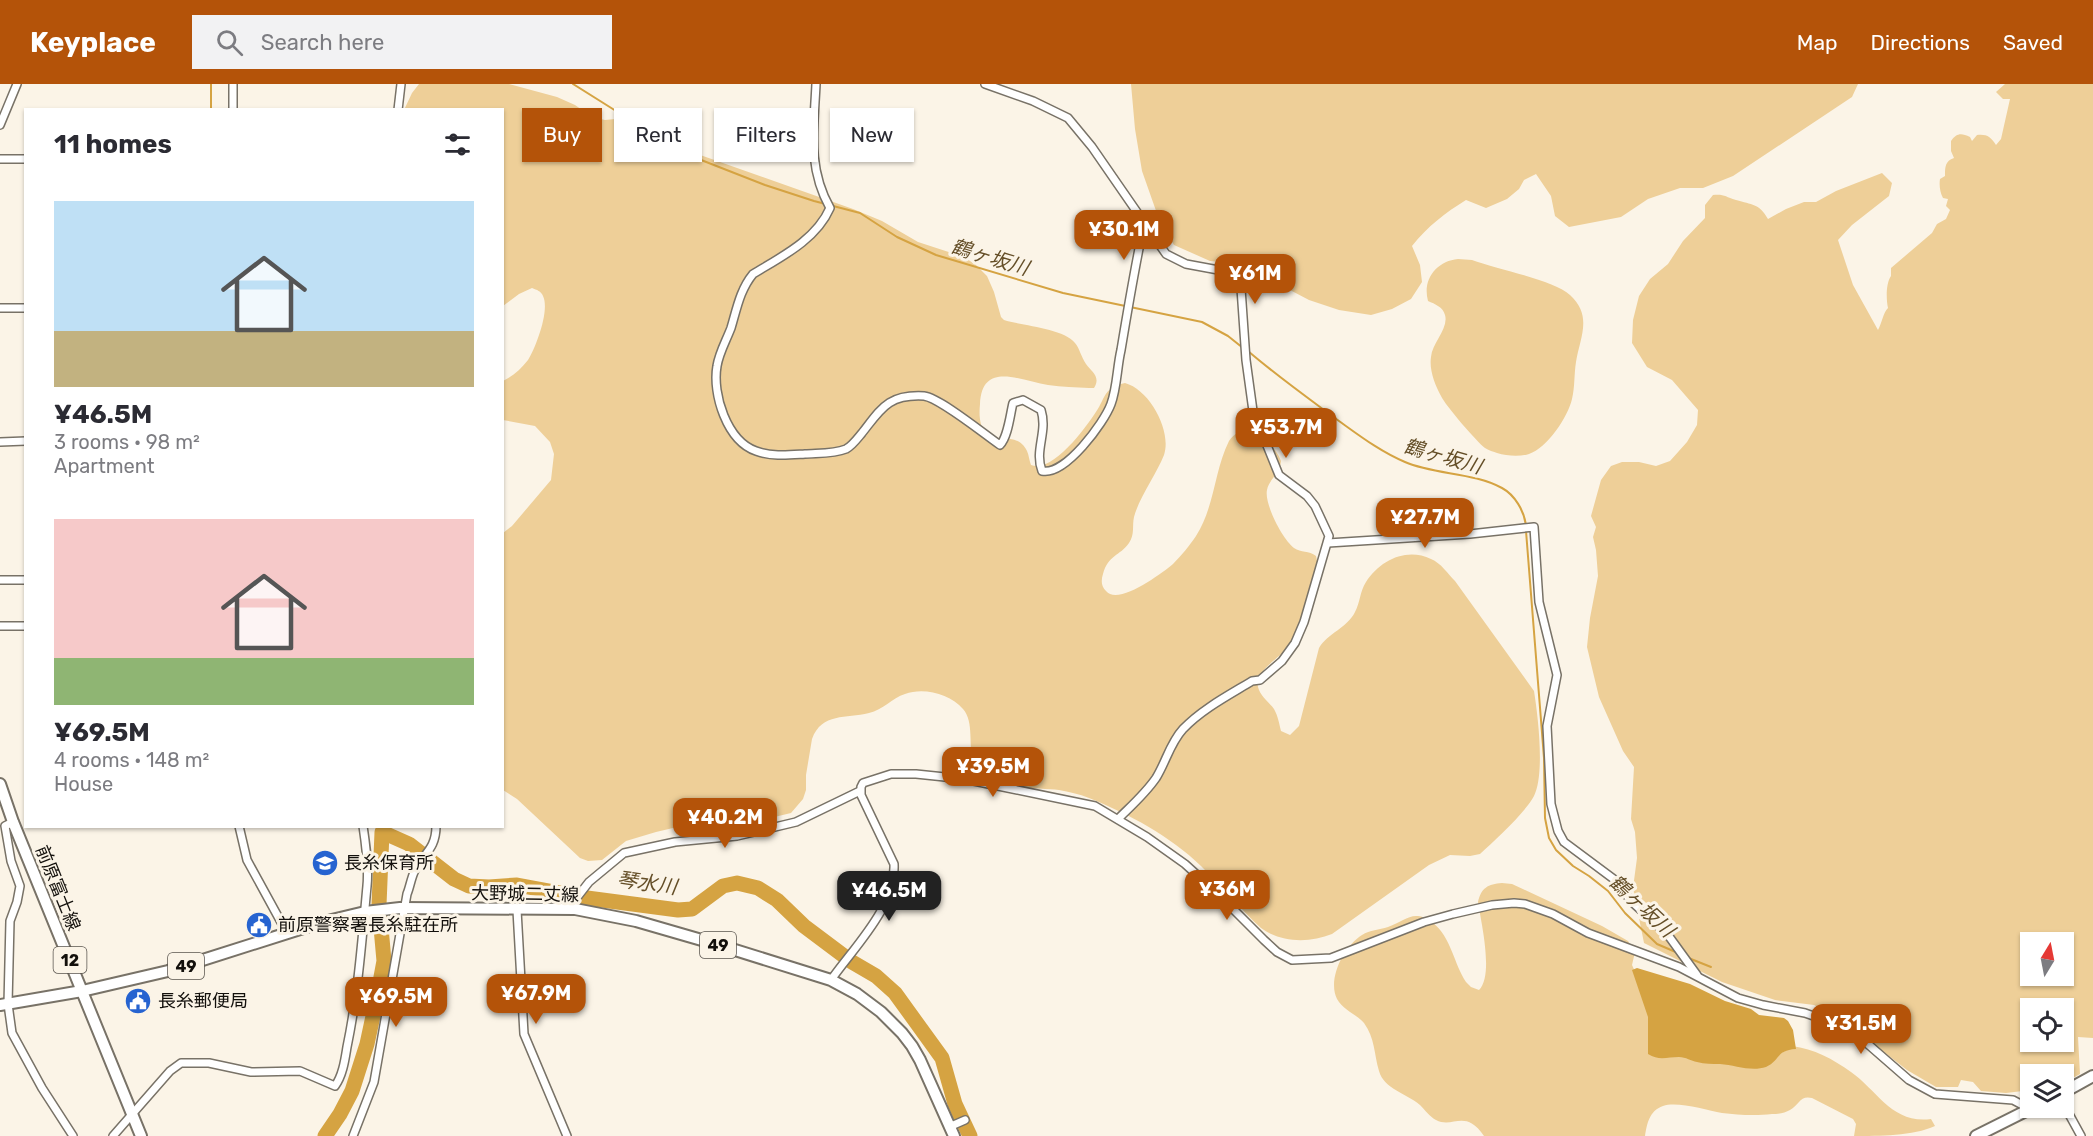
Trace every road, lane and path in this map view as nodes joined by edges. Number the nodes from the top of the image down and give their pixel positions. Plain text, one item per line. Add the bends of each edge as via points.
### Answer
1 (17, 84) edge
2 (233, 84) edge
3 (401, 84) edge
4 (816, 84) edge
5 (985, 84) edge
6 (233, 108) edge
7 (398, 108) edge
8 (0, 125) edge
9 (0, 159) edge
10 (24, 159) edge
11 (1143, 224) junction
12 (0, 308) edge
13 (24, 308) edge
14 (24, 441) edge
15 (0, 442) edge
16 (1328, 543) junction
17 (0, 580) edge
18 (24, 580) edge
19 (0, 626) edge
20 (24, 626) edge
21 (0, 784) edge
22 (860, 792) junction
23 (1118, 819) junction
24 (13, 822) junction
25 (239, 828) edge
26 (363, 828) edge
27 (436, 828) edge
28 (575, 905) junction
29 (402, 909) junction
30 (517, 910) junction
31 (366, 912) junction
32 (287, 933) junction
33 (1699, 978) junction
34 (831, 980) junction
35 (82, 991) junction
36 (4, 1004) edge
37 (2093, 1076) edge
38 (2074, 1086) edge
39 (2020, 1103) edge
40 (133, 1114) junction
41 (2020, 1114) edge
42 (2071, 1118) edge
43 (957, 1126) edge
44 (73, 1136) edge
45 (113, 1136) edge
46 (141, 1136) edge
47 (353, 1136) edge
48 (567, 1136) edge
49 (1977, 1136) edge
50 (2080, 1136) edge

1 - 8 street
2 - 6 street
3 - 7 street
4 - 11 street via 814,168 830,208 805,241 748,280 715,376 720,407 734,434 756,451 779,456 847,449 885,403 923,396 948,408 1000,445 1013,403 1023,400 1041,410 1044,417 1038,461 1042,471 1057,469 1086,443 1111,405
5 - 11 street via 1068,118
9 - 10 street
11 - 16 street via 1173,259 1240,274 1253,411 1279,475 1315,506 1329,536
12 - 13 street
14 - 15 street
16 - 23 street via 1304,622 1282,661 1260,680 1252,681 1203,712 1183,729 1156,777
16 - 33 street via 1534,527 1539,602 1557,675 1547,726 1551,804 1558,831 1564,842 1615,880 1631,901 1668,935
17 - 18 street
19 - 20 street
21 - 24 main road, 前原富士線 / 12
22 - 23 street via 863,783 891,774 964,779 1095,806
22 - 28 street via 796,822 624,854 588,882
22 - 34 street via 894,864 894,876 882,911
23 - 33 street via 1185,864 1289,960 1331,958 1424,922 1514,903 1537,908
24 - 35 main road, 前原富士線 / 12
24 - 36 street via 5,826 6,839 20,885 10,921
25 - 32 street via 247,860
26 - 31 street
27 - 29 street via 436,838 415,870
28 - 30 main road, 大野城二丈線 / 49
28 - 34 main road, 大野城二丈線 / 49
29 - 30 main road, 大野城二丈線 / 49
29 - 31 main road, 49
29 - 47 street via 374,1083
30 - 48 street via 524,1034
31 - 32 main road, 49
31 - 40 street via 353,1021 335,1086 300,1071 251,1072 209,1063 181,1063
32 - 35 main road, 49 via 168,971
33 - 39 street via 1751,1002 1805,1012 1842,1026 1910,1080 1935,1094
34 - 43 main road, 大野城二丈線 / 49 via 870,1002 902,1033
35 - 36 main road, 49
35 - 40 main road, 前原富士線 / 12
36 - 44 street via 12,1033
37 - 38 main road
40 - 45 street
40 - 46 main road, 前原富士線 / 12
41 - 49 main road
42 - 50 street

